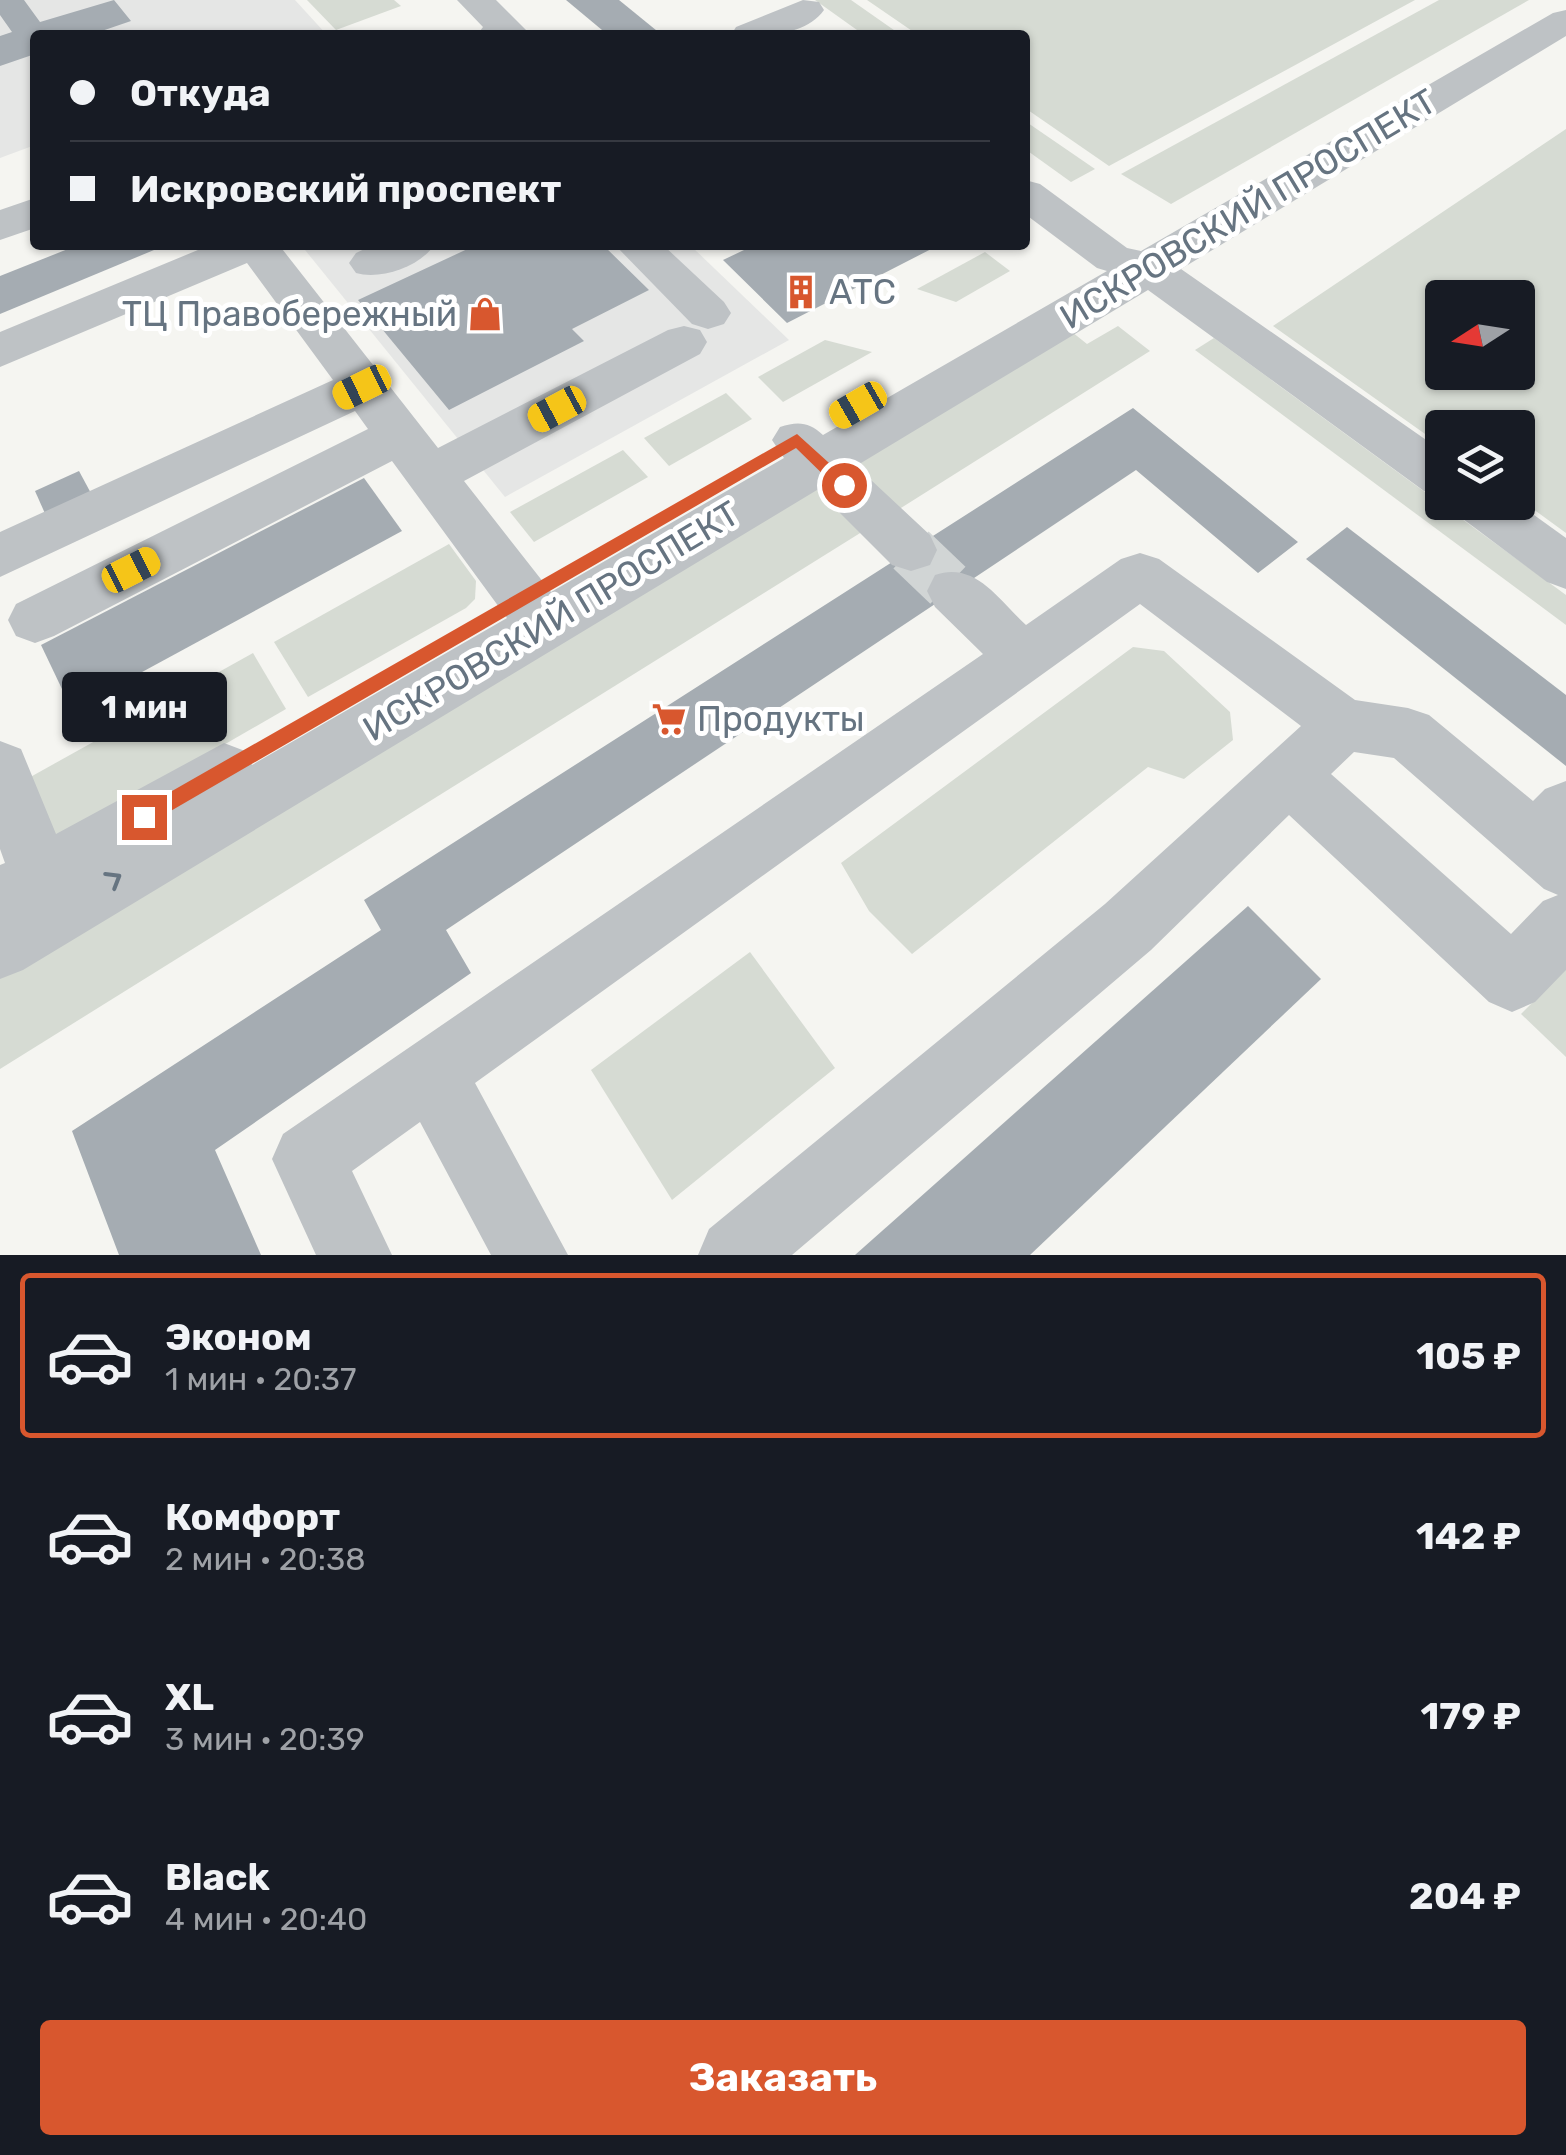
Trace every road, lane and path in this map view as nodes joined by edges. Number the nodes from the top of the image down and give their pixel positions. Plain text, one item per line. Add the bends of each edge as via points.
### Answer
1 (475, 0) edge
2 (1556, 0) edge
3 (798, 15) edge
4 (1566, 21) edge
5 (508, 30) edge
6 (761, 30) edge
7 (1030, 172) edge
8 (1030, 196) edge
9 (30, 214) edge
10 (0, 226) edge
11 (241, 250) edge
12 (257, 250) edge
13 (401, 250) edge
14 (641, 250) edge
15 (1131, 257) junction
16 (372, 263) dead end
17 (0, 350) edge
18 (362, 387) junction
19 (399, 435) junction
20 (809, 451) junction
21 (1425, 466) edge
22 (429, 476) junction
23 (1502, 520) edge
24 (911, 550) tunnel mouth
25 (0, 556) edge
26 (1566, 567) edge
27 (954, 591) tunnel mouth
28 (534, 612) junction
29 (34, 620) dead end
30 (1022, 657) junction
31 (1342, 724) junction
32 (0, 768) edge
33 (1289, 775) junction
34 (1556, 839) edge
35 (32, 897) edge
36 (1566, 923) edge
37 (0, 947) edge
38 (430, 1072) junction
39 (355, 1255) edge
40 (531, 1255) edge
41 (736, 1255) edge

1 - 5 street
2 - 15 street, ИСКРОВСКИЙ ПРОСПЕКТ
3 - 6 street
4 - 15 street, ИСКРОВСКИЙ ПРОСПЕКТ
7 - 15 street
8 - 15 street
9 - 10 street
11 - 17 street
12 - 18 street
13 - 16 street
14 - 22 street via 696,327
15 - 20 street, ИСКРОВСКИЙ ПРОСПЕКТ
15 - 21 street
18 - 19 street
18 - 25 street
19 - 22 street
19 - 29 street
20 - 24 street
20 - 28 street, ИСКРОВСКИЙ ПРОСПЕКТ
22 - 28 street
23 - 26 street
27 - 30 street
28 - 35 street, ИСКРОВСКИЙ ПРОСПЕКТ
30 - 31 street via 1140,575
30 - 38 street
31 - 33 street
31 - 34 street via 1408,734
32 - 35 street
33 - 36 street via 1512,979
33 - 41 street via 1128,927
35 - 37 street, ИСКРОВСКИЙ ПРОСПЕКТ
38 - 39 street via 308,1159
38 - 40 street

